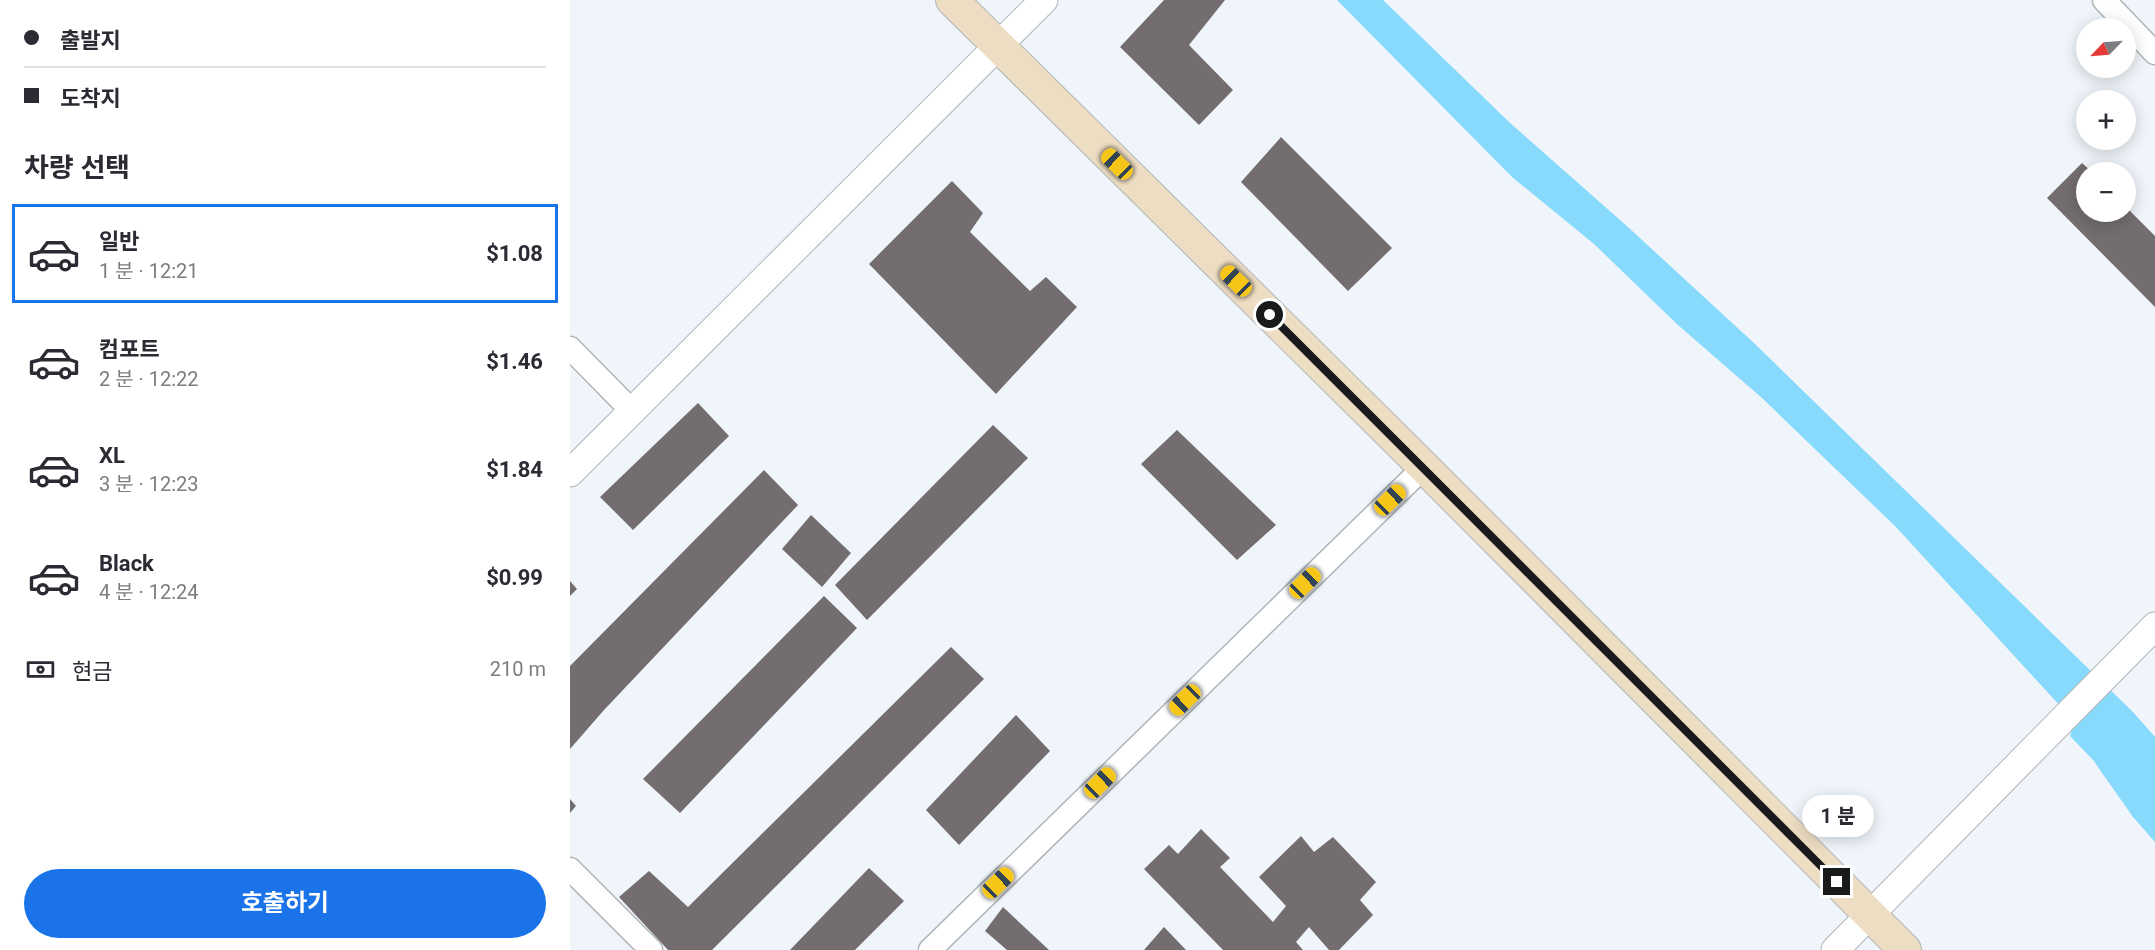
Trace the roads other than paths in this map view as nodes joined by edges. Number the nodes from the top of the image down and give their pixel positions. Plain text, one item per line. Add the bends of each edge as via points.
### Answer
1 (952, 0) edge
2 (1044, 0) edge
3 (2104, 0) edge
4 (998, 46) junction
5 (2155, 53) edge
6 (570, 348) edge
7 (632, 411) junction
8 (1424, 467) junction
9 (570, 473) edge
10 (2155, 626) edge
11 (570, 869) edge
12 (1870, 915) junction
13 (651, 950) edge
14 (930, 950) edge
15 (1836, 950) edge
16 (1855, 950) edge
17 (1905, 950) edge

1 - 4 main road
2 - 4 street
3 - 5 street
4 - 7 street
4 - 8 main road
6 - 7 street
7 - 9 street
8 - 12 main road
8 - 14 street
10 - 12 street
11 - 13 street
12 - 15 street
12 - 16 street
12 - 17 main road

